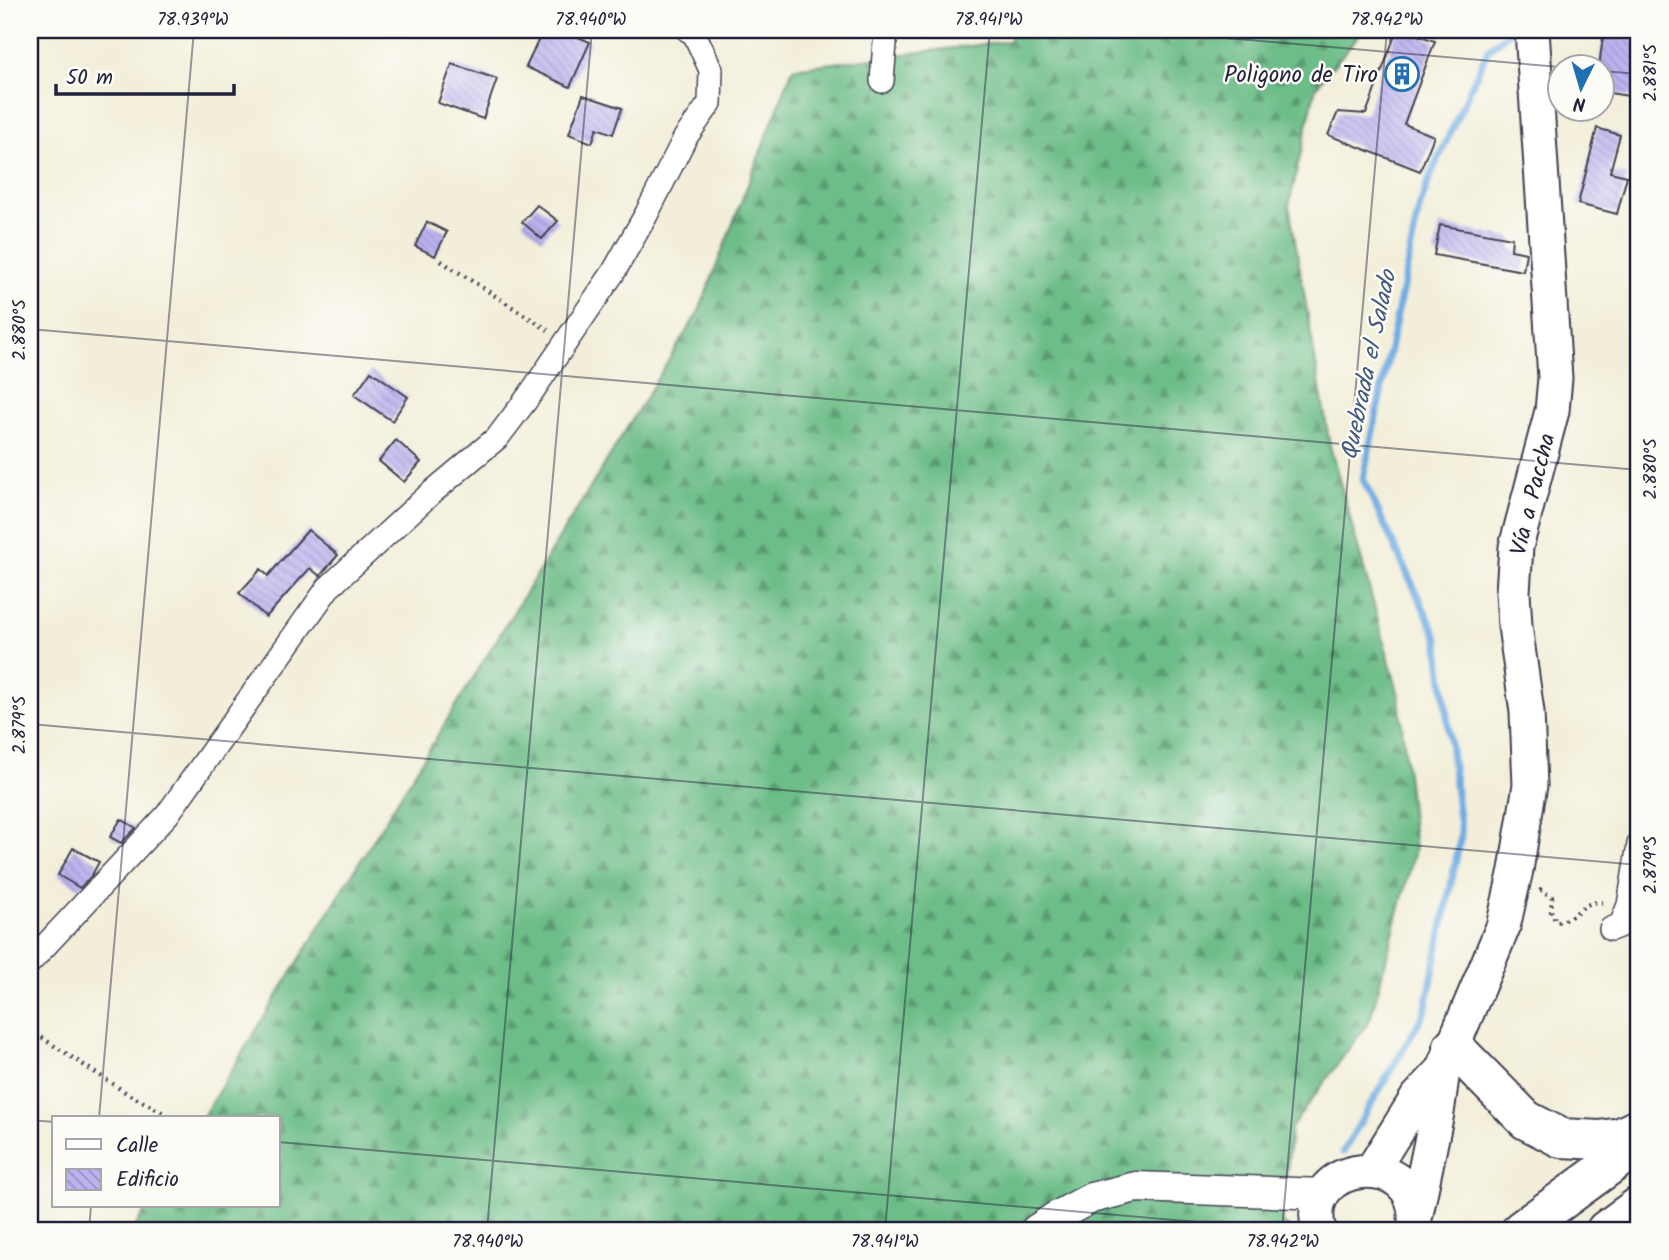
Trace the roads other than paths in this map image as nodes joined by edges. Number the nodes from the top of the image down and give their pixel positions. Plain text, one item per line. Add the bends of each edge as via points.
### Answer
1 (688, 30) edge
2 (886, 30) edge
3 (1532, 30) edge
4 (883, 81) dead end
5 (1639, 844) edge
6 (1611, 929) dead end
7 (30, 962) edge
8 (1448, 1058) junction
9 (1639, 1128) edge
10 (1639, 1144) edge
11 (1372, 1170) junction
12 (1324, 1194) junction
13 (1639, 1206) edge
14 (1415, 1222) edge
15 (1036, 1230) edge
16 (1319, 1230) edge
17 (1521, 1230) edge
18 (1606, 1230) edge

1 - 7 street via 694,33 711,69 709,103 685,138 613,273 566,341 498,437 328,588 167,815
2 - 4 street
3 - 8 main road, Vía a Paccha via 1555,378 1552,411 1516,547 1513,592 1530,785 1503,927
5 - 6 street via 1629,905 1620,925
8 - 9 highway via 1526,1120 1561,1138 1600,1140
8 - 11 main road, Vía a Paccha via 1417,1097
8 - 14 main road, Vía a Paccha
10 - 17 highway
11 - 12 main road via 1344,1175
11 - 14 main road via 1401,1184 1411,1198
12 - 15 street via 1136,1187 1091,1198
12 - 16 main road via 1318,1209
13 - 18 highway

